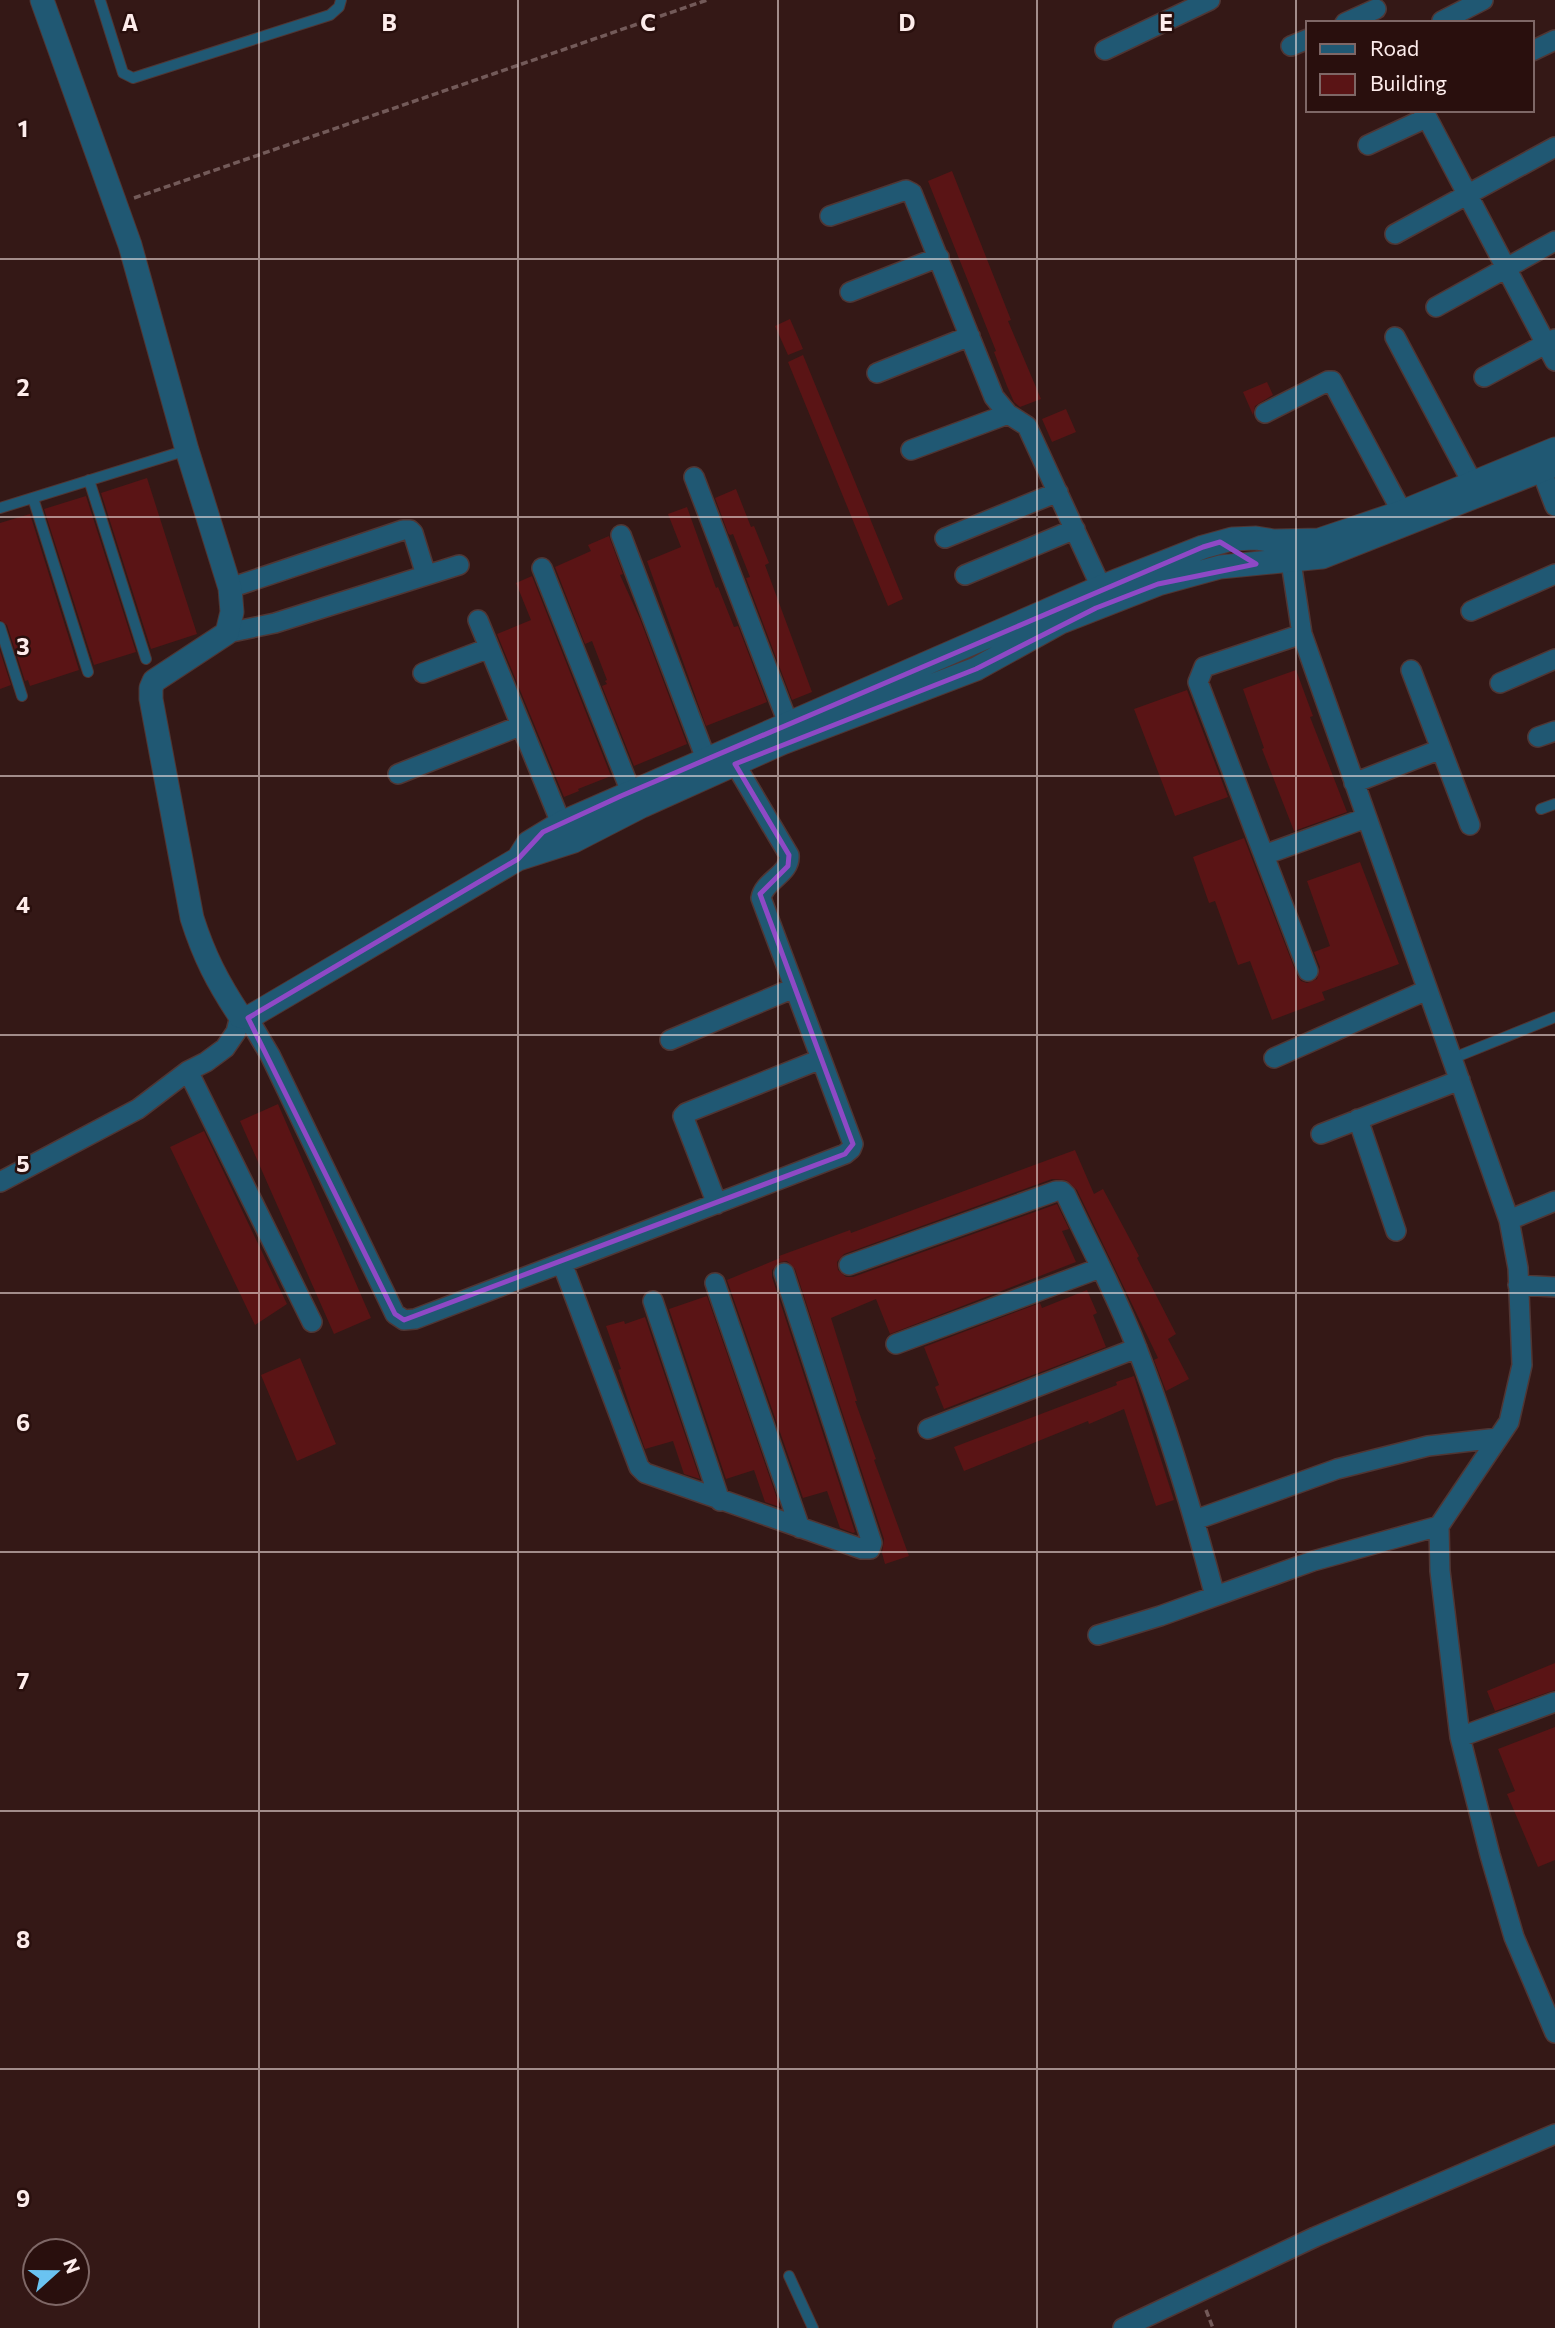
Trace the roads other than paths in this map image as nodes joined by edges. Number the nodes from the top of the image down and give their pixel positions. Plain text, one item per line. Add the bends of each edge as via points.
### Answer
1 (42, 0) edge
2 (100, 0) edge
3 (341, 0) edge
4 (1209, 0) edge
5 (1483, 0) edge
6 (1376, 11) edge
7 (1350, 21) edge
8 (1442, 21) dead end
9 (1555, 40) edge
10 (1105, 50) dead end
11 (1534, 50) edge
12 (1425, 114) edge
13 (1368, 145) dead end
14 (1555, 147) edge
15 (1467, 197) junction
16 (830, 216) dead end
17 (1395, 234) dead end
18 (1555, 241) edge
19 (939, 257) junction
20 (1507, 268) junction
21 (850, 292) dead end
22 (1436, 307) dead end
23 (970, 336) junction
24 (1395, 337) dead end
25 (1550, 341) edge
26 (1555, 362) edge
27 (877, 373) dead end
28 (1484, 377) dead end
29 (1265, 413) dead end
30 (1007, 414) junction
31 (1555, 449) edge
32 (187, 450) junction
33 (911, 450) dead end
34 (1548, 468) edge
35 (694, 477) dead end
36 (89, 480) junction
37 (1472, 482) junction
38 (1058, 492) junction
39 (33, 498) junction
40 (1555, 506) edge
41 (0, 508) edge
42 (1402, 512) junction
43 (1075, 529) junction
44 (621, 535) dead end
45 (945, 538) dead end
46 (1220, 542) junction
47 (1313, 549) junction
48 (1291, 562) junction
49 (1256, 564) junction
50 (459, 565) dead end
51 (542, 568) dead end
52 (1555, 574) edge
53 (426, 575) junction
54 (965, 575) dead end
55 (1101, 587) junction
56 (230, 588) junction
57 (1471, 611) dead end
58 (478, 620) dead end
59 (0, 627) edge
60 (228, 633) junction
61 (1302, 634) junction
62 (489, 648) junction
63 (145, 659) dead end
64 (1555, 659) edge
65 (1411, 670) dead end
66 (88, 672) dead end
67 (423, 673) dead end
68 (1500, 683) dead end
69 (22, 696) dead end
70 (788, 723) junction
71 (520, 726) junction
72 (1441, 749) junction
73 (706, 759) junction
74 (735, 764) junction
75 (398, 774) dead end
76 (1354, 783) junction
77 (631, 792) junction
78 (1555, 804) edge
79 (1541, 809) dead end
80 (1366, 818) junction
81 (561, 823) junction
82 (1470, 825) dead end
83 (1264, 855) junction
84 (518, 859) junction
85 (1308, 971) dead end
86 (794, 988) junction
87 (1427, 990) junction
88 (244, 1017) junction
89 (1555, 1017) edge
90 (670, 1040) dead end
91 (1275, 1058) dead end
92 (821, 1059) junction
93 (1451, 1059) junction
94 (188, 1071) junction
95 (1460, 1080) junction
96 (1358, 1119) junction
97 (1321, 1134) dead end
98 (0, 1182) edge
99 (1555, 1201) edge
100 (717, 1204) junction
101 (1509, 1220) junction
102 (1396, 1231) dead end
103 (562, 1263) junction
104 (849, 1265) dead end
105 (1100, 1268) junction
106 (784, 1273) dead end
107 (715, 1283) dead end
108 (1518, 1285) junction
109 (1555, 1287) edge
110 (653, 1301) dead end
111 (312, 1322) dead end
112 (896, 1344) dead end
113 (1137, 1348) junction
114 (928, 1429) dead end
115 (1498, 1438) junction
116 (720, 1501) junction
117 (1195, 1520) junction
118 (1439, 1527) junction
119 (800, 1528) junction
120 (1215, 1596) junction
121 (1098, 1635) dead end
122 (1555, 1702) edge
123 (1460, 1737) junction
124 (1555, 2032) edge
125 (1555, 2134) edge
126 (789, 2276) dead end
127 (813, 2328) edge
128 (1123, 2328) edge

1 - 32 street via 130,246
2 - 3 lane via 123,73 133,78 330,15
4 - 10 street
5 - 8 street
6 - 7 street
9 - 11 street
12 - 13 street
12 - 15 street
14 - 15 street
15 - 17 street
15 - 20 street
16 - 19 street via 909,191
18 - 20 street
19 - 21 street
19 - 23 street
20 - 22 street
20 - 25 street
23 - 27 street
23 - 30 street via 994,397
24 - 37 street
25 - 26 street
25 - 28 street
29 - 42 street via 1332,381
30 - 33 street
30 - 38 street via 1027,426
31 - 37 street
32 - 36 lane
32 - 56 street
34 - 40 street
34 - 47 street via 1361,544
35 - 70 street
36 - 39 lane
36 - 63 lane
37 - 42 street
38 - 43 street
38 - 45 street
39 - 41 lane
39 - 66 lane
42 - 47 street via 1319,540
43 - 54 street
43 - 55 street
44 - 73 street
46 - 47 street via 1256,538
46 - 49 street
46 - 55 street
47 - 48 street
48 - 49 street
48 - 61 street
49 - 74 street via 1220,567 1108,603 1061,622 976,669
50 - 53 street
51 - 77 street
52 - 57 street
53 - 56 street via 413,533 403,530
53 - 60 street via 275,624
55 - 70 street
56 - 60 street
58 - 62 street
59 - 69 lane
60 - 88 street via 154,681 151,699 192,918 216,979
61 - 76 street
61 - 83 street via 1204,667 1198,682
62 - 67 street
62 - 71 street
64 - 68 street
65 - 72 street
70 - 73 street
71 - 75 street
71 - 81 street
72 - 76 street
72 - 82 street
73 - 77 street
74 - 84 street via 573,841
74 - 86 street via 789,855 788,866 761,898
76 - 80 street
77 - 81 street
78 - 79 lane
80 - 83 street
80 - 87 street
81 - 84 street via 528,843
83 - 85 street
84 - 88 street
86 - 90 street
86 - 92 street
87 - 91 street
87 - 93 street
88 - 94 street via 225,1048
88 - 103 street via 271,1055 395,1314 404,1320 415,1319
89 - 93 lane
92 - 100 street via 852,1149
92 - 100 street via 683,1116
93 - 95 street
94 - 98 street via 138,1109
94 - 111 street
95 - 96 street
95 - 101 street
96 - 97 street
96 - 102 street
99 - 101 street
100 - 103 street
101 - 108 street
103 - 116 street via 639,1467 651,1477
104 - 105 street via 1062,1191
105 - 112 street
105 - 113 street
106 - 119 street via 872,1543 870,1549 862,1549
107 - 119 street
108 - 109 street
108 - 115 street via 1522,1364 1509,1422
110 - 116 street
113 - 114 street
113 - 117 street
115 - 117 street via 1428,1446 1337,1469
115 - 118 street
116 - 119 street
117 - 120 street
118 - 120 street via 1313,1561
118 - 123 street
120 - 121 street
122 - 123 street
123 - 124 street via 1514,1937
125 - 128 street via 1315,2237
126 - 127 lane

